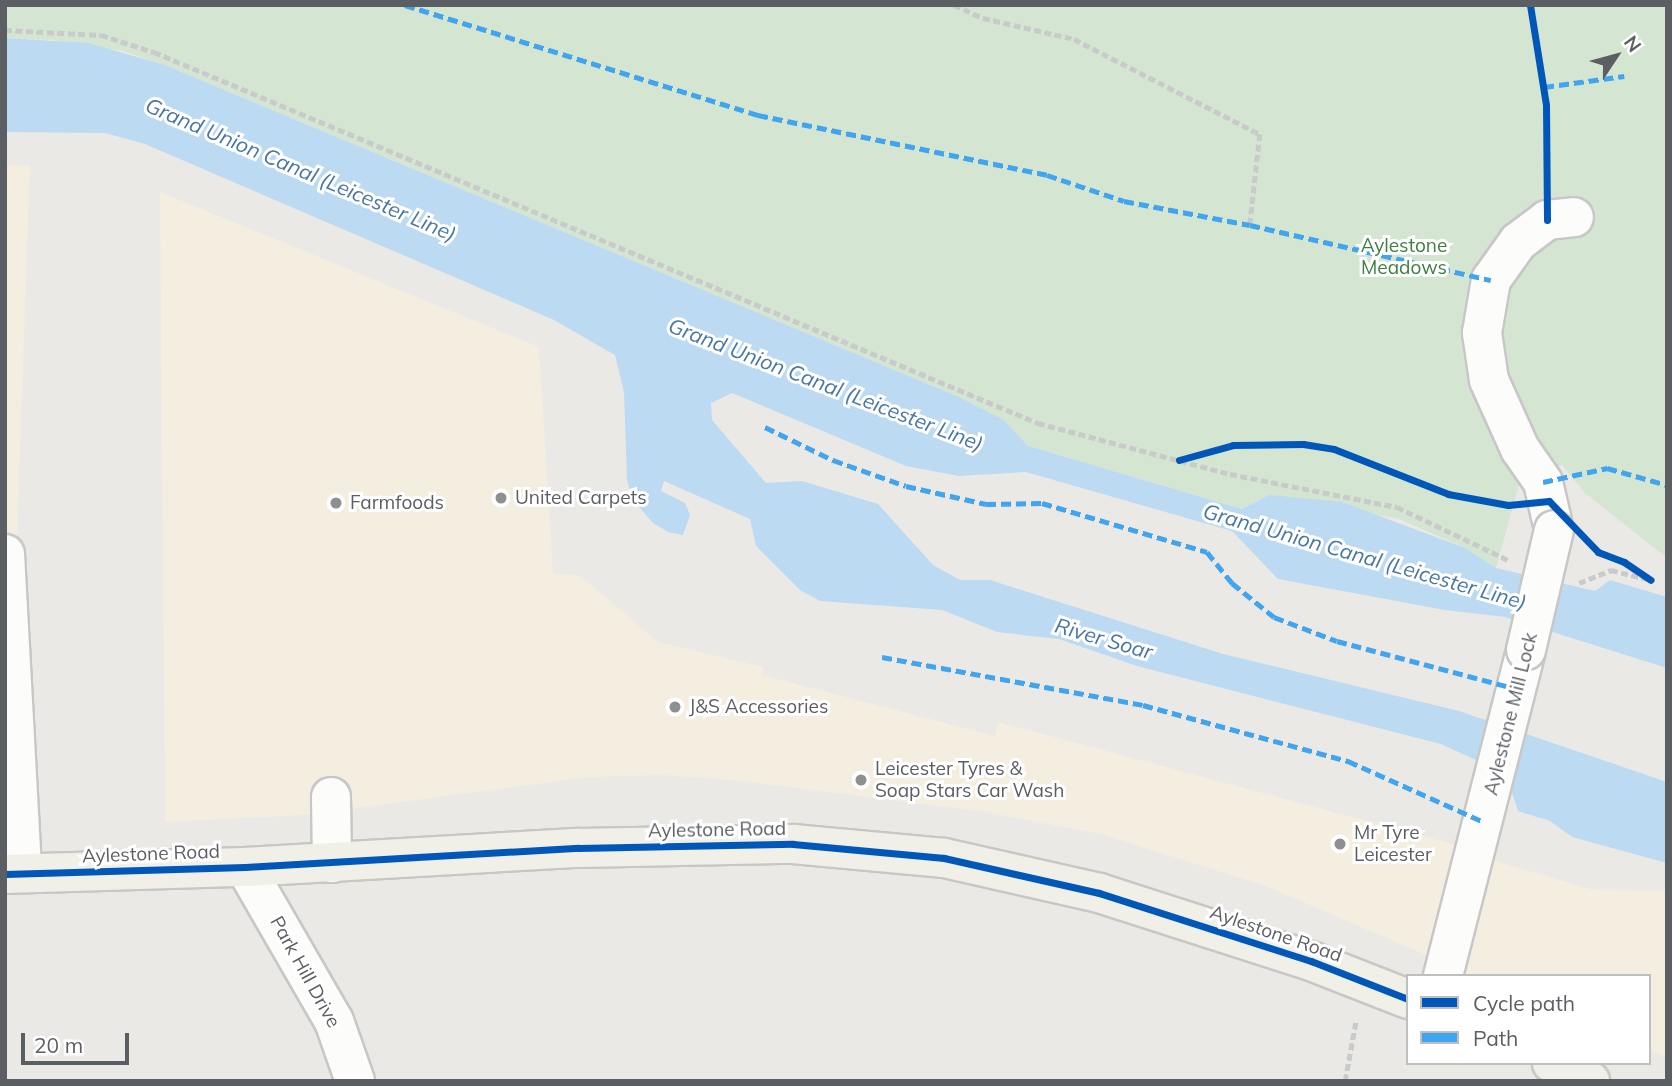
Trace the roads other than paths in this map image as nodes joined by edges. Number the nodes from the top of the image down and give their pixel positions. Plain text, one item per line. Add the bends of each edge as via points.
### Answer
1 (1574, 217) dead end
2 (5, 554) edge
3 (331, 797) dead end
4 (332, 863) junction
5 (245, 867) junction
6 (14, 874) edge
7 (1444, 974) edge
8 (1406, 998) edge
9 (1556, 1065) edge
10 (355, 1081) edge
11 (1590, 1081) edge

1 - 7 street, Aylestone Mill Lock, bridge via 1547,220 1518,242 1491,281 1482,333 1489,380 1520,449 1544,482 1554,530
2 - 6 street
3 - 4 street
4 - 5 main road, Aylestone Road
4 - 8 main road, Aylestone Road via 578,848 793,844 944,858 1099,894 1311,961
5 - 6 main road, Aylestone Road
5 - 10 street, Park Hill Drive via 334,1021
9 - 11 main road

